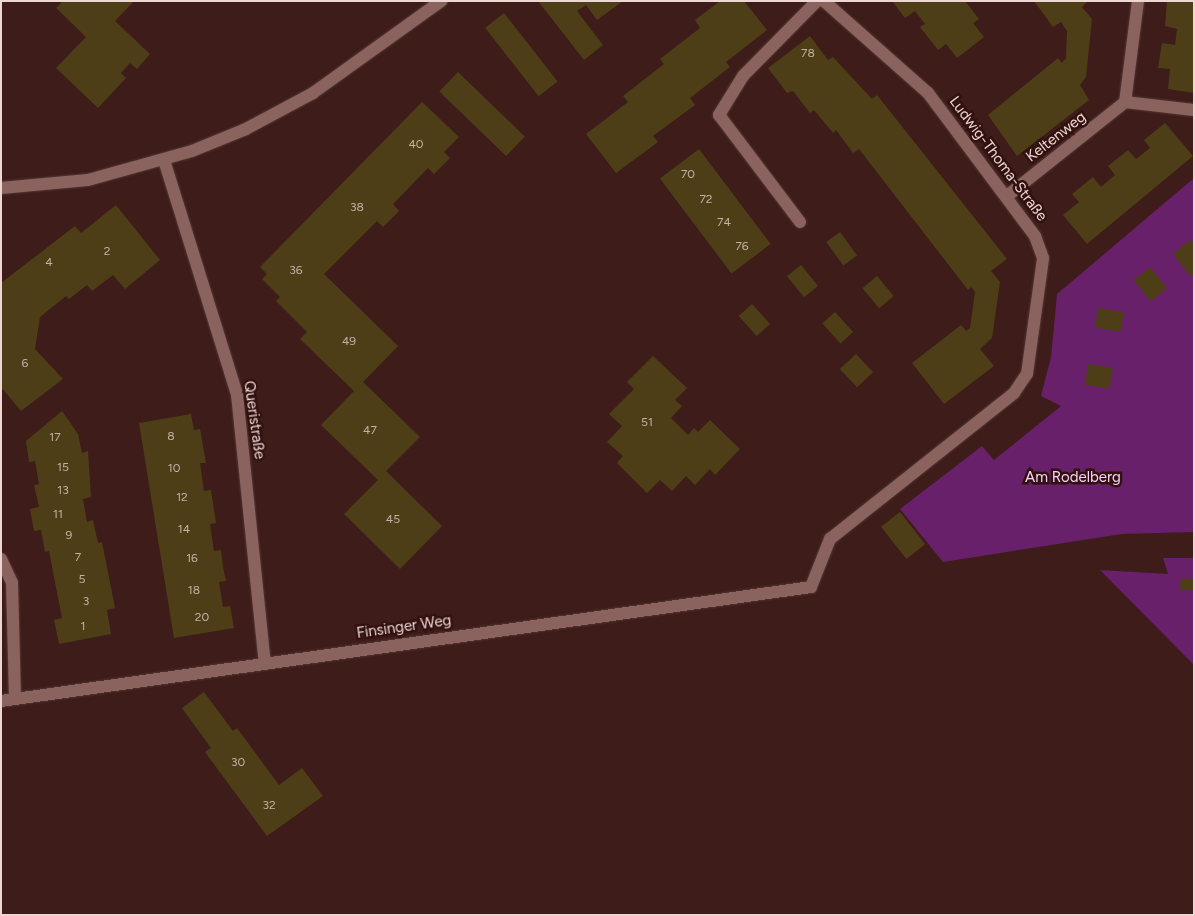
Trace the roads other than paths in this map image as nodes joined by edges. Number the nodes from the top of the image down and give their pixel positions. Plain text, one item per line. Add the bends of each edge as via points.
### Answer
1 (440, 1) edge
2 (817, 1) edge
3 (824, 1) edge
4 (1138, 1) edge
5 (1125, 102) junction
6 (1194, 110) edge
7 (164, 160) junction
8 (1, 188) edge
9 (1007, 196) junction
10 (800, 222) dead end
11 (1, 559) edge
12 (811, 587) joint
13 (265, 664) junction
14 (16, 699) junction
15 (1, 701) edge

1 - 7 street via 313,93 246,129
2 - 10 street via 743,76 719,115
3 - 9 street, Ludwig-Thoma-Straße via 928,93
4 - 5 street
5 - 6 street
5 - 9 street, Keltenweg
7 - 8 street via 88,180
7 - 13 street, Queristraße via 236,394
9 - 12 street, Ludwig-Thoma-Straße via 1035,236 1043,258 1026,374 1003,404 830,539
11 - 14 street via 12,583
12 - 13 street, Finsinger Weg
13 - 14 street, Finsinger Weg
14 - 15 street, Finsinger Weg

